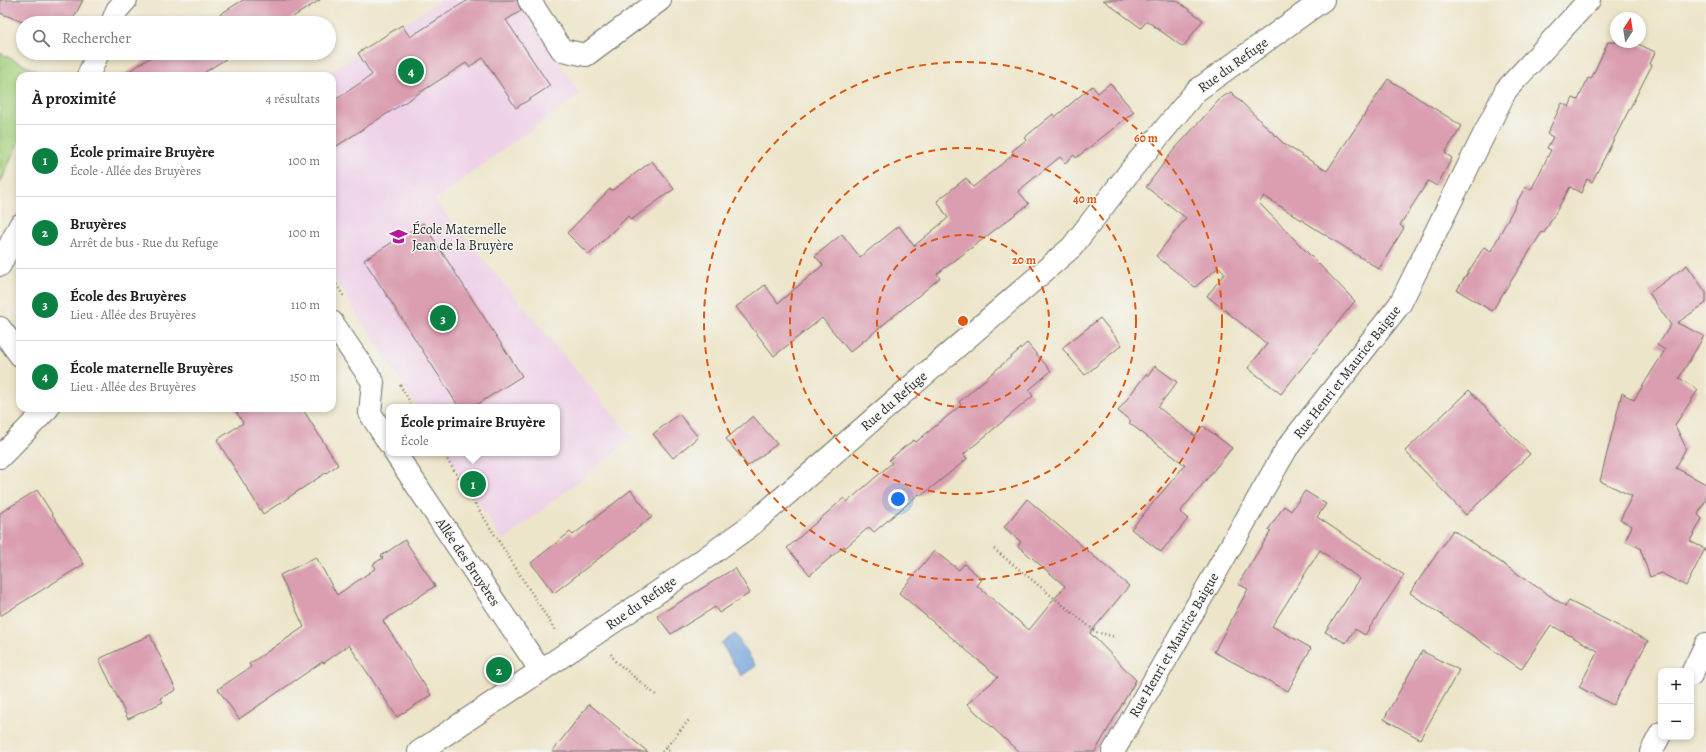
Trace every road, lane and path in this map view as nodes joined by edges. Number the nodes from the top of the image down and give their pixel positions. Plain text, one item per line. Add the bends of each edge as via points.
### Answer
1 (126, 0) edge
2 (529, 0) edge
3 (660, 0) edge
4 (1323, 0) edge
5 (1589, 0) edge
6 (115, 16) edge
7 (95, 60) edge
8 (90, 72) edge
9 (16, 232) edge
10 (0, 265) edge
11 (336, 328) edge
12 (0, 331) edge
13 (16, 350) edge
14 (44, 412) edge
15 (386, 438) edge
16 (397, 456) edge
17 (445, 456) edge
18 (0, 457) edge
19 (994, 548) dead end
20 (559, 635) dead end
21 (1116, 637) dead end
22 (1706, 644) edge
23 (607, 648) dead end
24 (1694, 669) edge
25 (541, 671) junction
26 (656, 695) dead end
27 (689, 720) dead end
28 (1658, 739) edge
29 (666, 748) junction
30 (419, 752) edge
31 (662, 752) edge
32 (670, 752) edge
33 (1113, 752) edge
34 (1651, 752) edge

1 - 6 street
2 - 3 street via 562,50 586,55
4 - 25 street, Rue du Refuge via 1196,91 1072,247 750,526
5 - 33 street, Rue Henri et Maurice Baigue via 1506,90 1400,304 1287,448
7 - 8 street
9 - 10 street
11 - 15 street via 373,382 370,413
12 - 13 street
14 - 18 street
16 - 25 street, Allée des Bruyères
17 - 20 path
19 - 21 path via 1096,632
22 - 24 street
23 - 26 path via 615,661
25 - 30 street, Rue du Refuge
27 - 29 path
28 - 34 street
29 - 31 path
29 - 32 path

